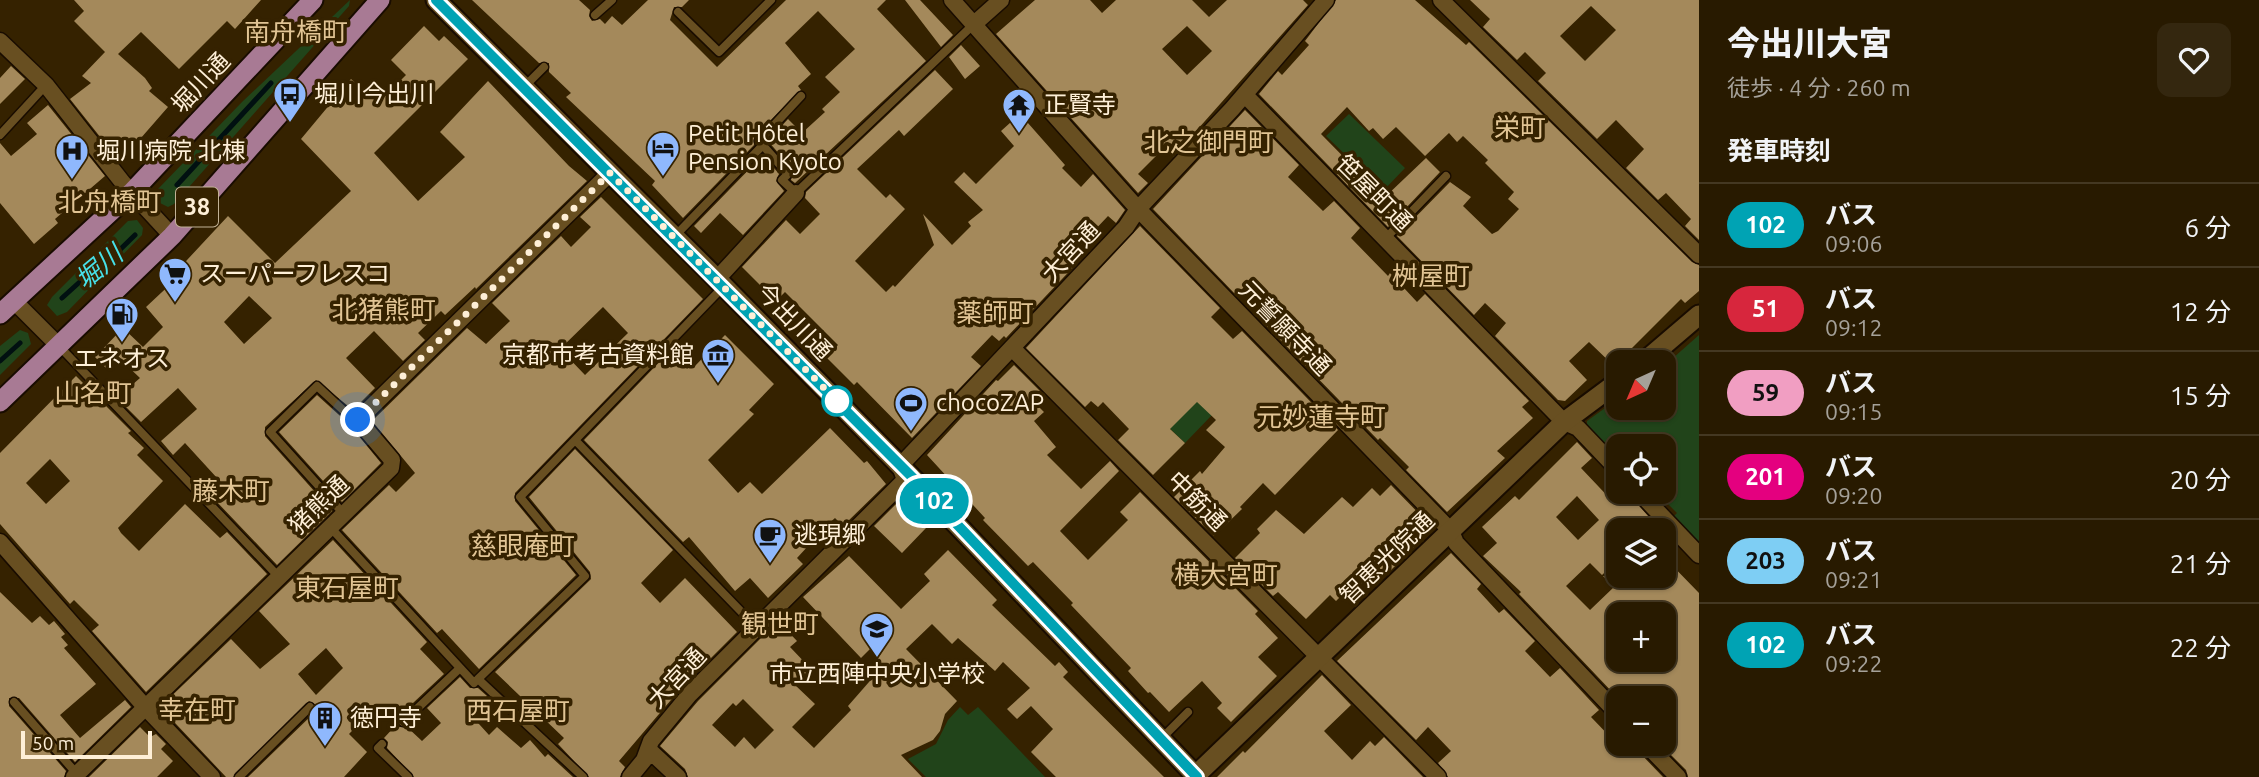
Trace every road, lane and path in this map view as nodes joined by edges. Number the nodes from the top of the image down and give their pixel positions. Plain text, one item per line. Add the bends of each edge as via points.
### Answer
1 (313, 0) edge
2 (380, 0) edge
3 (436, 0) edge
4 (611, 0) edge
5 (771, 0) edge
6 (952, 0) edge
7 (1001, 0) edge
8 (1441, 0) edge
9 (1319, 3) edge
10 (678, 12) dead end
11 (595, 15) dead end
12 (973, 25) junction
13 (0, 41) edge
14 (544, 67) dead end
15 (46, 85) junction
16 (524, 87) junction
17 (1245, 95) junction
18 (801, 96) dead end
19 (0, 135) edge
20 (763, 145) junction
21 (610, 173) junction
22 (1446, 176) dead end
23 (132, 192) junction
24 (796, 193) junction
25 (1138, 209) junction
26 (172, 236) junction
27 (674, 237) junction
28 (1386, 238) junction
29 (1699, 255) edge
30 (720, 283) junction
31 (7, 307) edge
32 (1699, 315) edge
33 (59, 346) junction
34 (1012, 348) junction
35 (1658, 350) edge
36 (1606, 391) edge
37 (0, 402) edge
38 (358, 420) junction
39 (1564, 422) junction
40 (575, 440) junction
41 (1606, 457) edge
42 (900, 466) junction
43 (1650, 504) edge
44 (343, 513) junction
45 (329, 526) junction
46 (1451, 531) junction
47 (0, 542) edge
48 (1699, 555) edge
49 (279, 577) junction
50 (757, 628) junction
51 (1319, 658) junction
52 (460, 668) junction
53 (478, 679) junction
54 (1606, 701) edge
55 (14, 702) dead end
56 (146, 708) junction
57 (310, 708) dead end
58 (1188, 712) dead end
59 (403, 722) dead end
60 (1161, 739) junction
61 (382, 744) dead end
62 (648, 749) junction
63 (1658, 756) edge
64 (76, 776) edge
65 (212, 777) edge
66 (239, 777) edge
67 (408, 777) edge
68 (583, 777) edge
69 (630, 777) edge
70 (678, 777) edge
71 (1195, 777) edge
72 (1438, 777) edge
73 (1678, 777) edge

1 - 23 main road, 堀川通 / 38
2 - 26 main road, 38
3 - 16 main road, 今出川通
4 - 11 lane
5 - 10 lane via 719,52
6 - 12 street, 元誓願寺通
7 - 12 street
8 - 29 street
9 - 17 street, 大宮通
12 - 24 lane
12 - 25 street, 元誓願寺通
13 - 15 street
14 - 16 lane
15 - 19 lane
15 - 23 street
16 - 21 main road, 今出川通
17 - 25 street, 大宮通
17 - 28 street, 笹屋町通
18 - 20 lane via 759,141
20 - 24 lane via 788,174 782,180
20 - 27 lane
21 - 27 main road, 今出川通
21 - 38 street
22 - 28 lane
23 - 26 street
23 - 31 main road, 堀川通 / 38
24 - 30 street
25 - 34 street, 大宮通
25 - 46 street, 元誓願寺通
26 - 33 main road, 38
27 - 30 main road, 今出川通
28 - 39 street, 笹屋町通
30 - 40 lane
30 - 42 main road, 今出川通
31 - 33 street
32 - 35 main road
33 - 37 main road, 38
33 - 49 lane
34 - 42 street, 大宮通
34 - 51 street, 中筋通
36 - 39 main road, 智恵光院通
38 - 44 street, 猪熊通 via 393,460 391,468
38 - 44 lane via 354,424 317,386 270,432
39 - 41 street, 笹屋町通 via 1578,428
39 - 46 main road, 智恵光院通
40 - 50 lane
40 - 53 lane via 520,497 585,576
42 - 50 street, 大宮通 via 905,480
42 - 60 main road, 今出川通
43 - 48 street
44 - 45 street, 猪熊通
45 - 49 street, 猪熊通
45 - 52 lane
46 - 51 main road, 智恵光院通
46 - 54 street, 元誓願寺通 via 1456,543
47 - 56 street
49 - 56 street, 猪熊通
50 - 62 street, 大宮通 via 690,694
51 - 71 main road, 智恵光院通
51 - 72 street, 中筋通
52 - 53 lane via 474,683
52 - 59 lane
53 - 68 lane
55 - 64 lane
56 - 64 street, 猪熊通
56 - 65 street
57 - 66 lane
58 - 60 lane
60 - 71 main road, 今出川通
61 - 67 lane via 379,748
62 - 69 street, 大宮通
62 - 70 street
63 - 73 street

